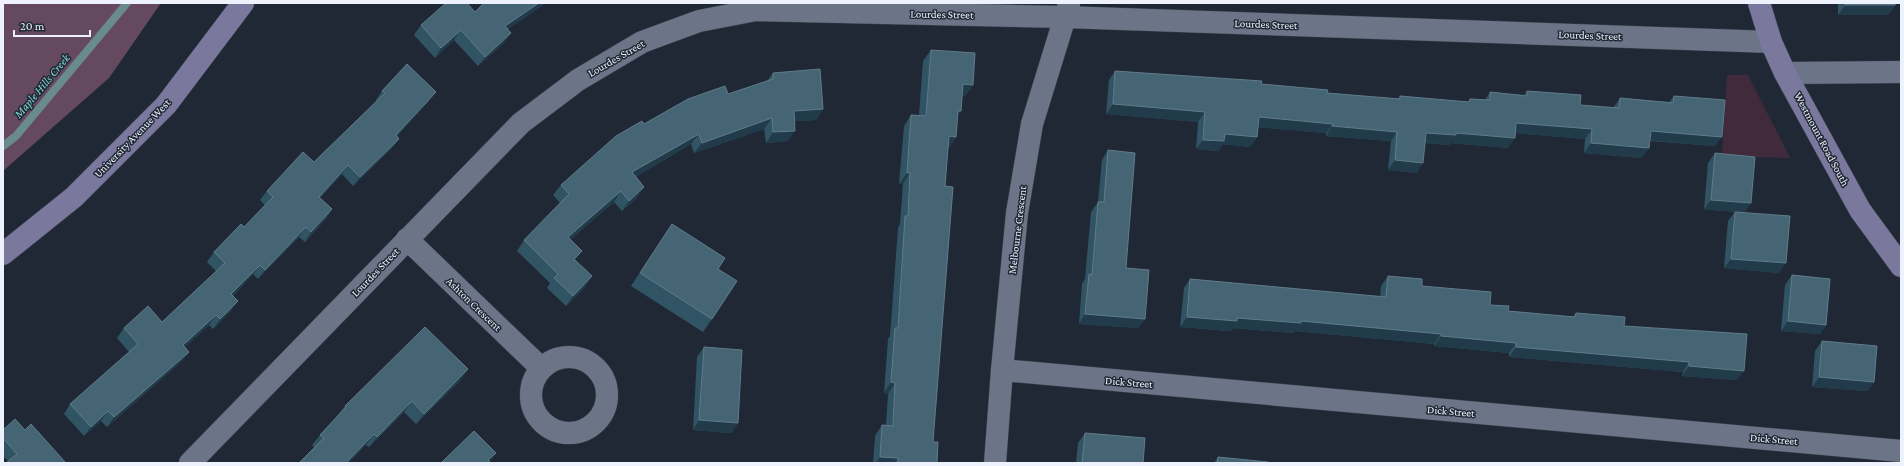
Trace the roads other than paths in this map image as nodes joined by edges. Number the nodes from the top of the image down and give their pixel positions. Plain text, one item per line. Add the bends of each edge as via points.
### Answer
1 (243, 3) edge
2 (1759, 3) edge
3 (1067, 10) edge
4 (698, 12) edge
5 (1771, 42) junction
6 (1786, 72) junction
7 (1901, 72) edge
8 (407, 239) junction
9 (3, 254) edge
10 (1901, 266) edge
11 (541, 368) dead end
12 (1002, 370) junction
13 (1901, 451) edge
14 (190, 463) edge
15 (996, 463) edge

1 - 9 main road, University Avenue West via 166,105 74,197
2 - 5 main road, Westmount Road South
3 - 4 street, Lourdes Street
3 - 5 street, Lourdes Street
3 - 12 street, Melbourne Crescent via 1032,124 1017,213
4 - 8 street, Lourdes Street via 578,80 521,123
5 - 6 main road, Westmount Road South
6 - 7 street
6 - 10 main road, Westmount Road South via 1860,210
8 - 11 street, Ashton Crescent
8 - 14 street, Lourdes Street
12 - 13 street, Dick Street
12 - 15 street, Melbourne Crescent

